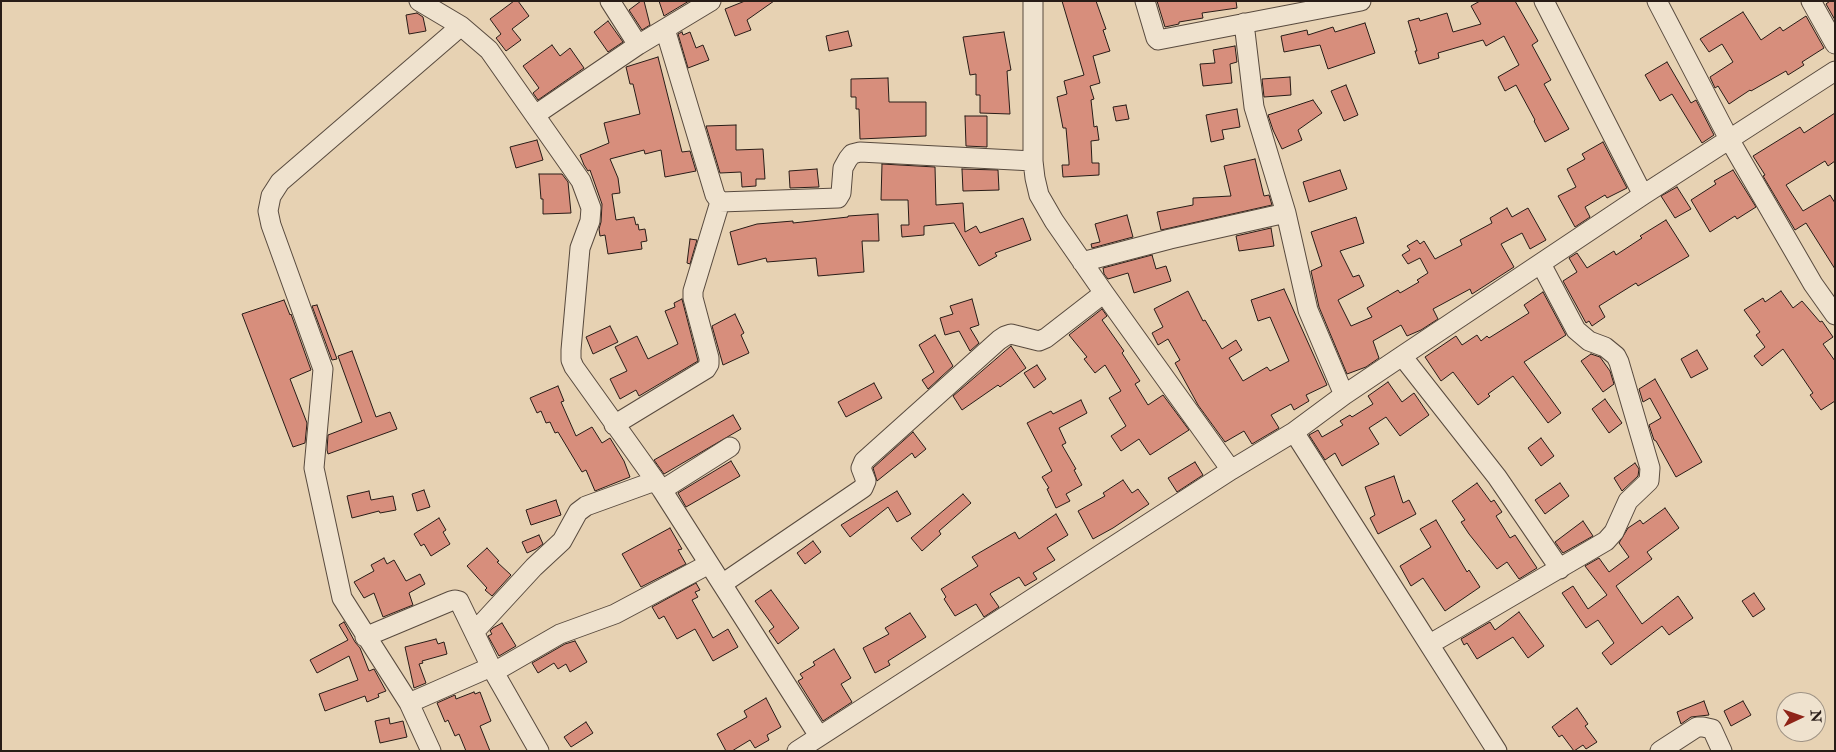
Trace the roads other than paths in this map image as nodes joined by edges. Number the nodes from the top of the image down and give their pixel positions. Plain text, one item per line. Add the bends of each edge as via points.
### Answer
1 (419, 1) edge
2 (610, 1) edge
3 (711, 1) edge
4 (1033, 1) edge
5 (1146, 1) edge
6 (1361, 1) edge
7 (1544, 1) edge
8 (1657, 1) edge
9 (1811, 1) edge
10 (1244, 23) junction
11 (461, 26) junction
12 (665, 28) junction
13 (1835, 44) edge
14 (638, 45) junction
15 (1835, 71) edge
16 (534, 115) junction
17 (1729, 139) junction
18 (1033, 161) junction
19 (1643, 195) junction
20 (720, 202) junction
21 (1286, 213) junction
22 (1082, 262) junction
23 (1541, 264) junction
24 (1104, 293) junction
25 (1835, 315) edge
26 (1402, 356) junction
27 (1344, 395) junction
28 (614, 425) junction
29 (1294, 432) junction
30 (730, 447) dead end
31 (1231, 470) junction
32 (658, 485) junction
33 (709, 564) junction
34 (1560, 568) junction
35 (722, 584) junction
36 (475, 632) junction
37 (365, 636) junction
38 (1430, 644) junction
39 (492, 669) junction
40 (409, 703) junction
41 (819, 736) junction
42 (431, 751) edge
43 (540, 751) edge
44 (797, 751) edge
45 (1497, 751) edge
46 (1660, 751) edge
47 (1722, 751) edge

1 - 11 street
2 - 14 street
3 - 12 street
4 - 18 street
5 - 10 street via 1157,40
6 - 10 street
7 - 19 street
8 - 17 street
9 - 13 street
10 - 21 street via 1254,106
11 - 16 street via 489,50
11 - 37 street via 280,182 271,196 268,211 323,369 314,468 339,592
12 - 14 street
12 - 20 street via 715,195
14 - 16 street
15 - 17 street
16 - 28 street via 581,182 591,208 580,248 571,360
17 - 19 street
17 - 25 street
18 - 20 street via 860,152 852,154 843,168 842,193 838,198
18 - 22 street via 1040,195
19 - 23 street
20 - 28 street via 693,290 709,364 706,370
21 - 22 street
21 - 27 street via 1310,318
22 - 24 street
23 - 26 street
23 - 34 street via 1576,330 1616,356 1650,468 1649,481 1628,501 1609,538
24 - 31 street
24 - 35 street via 1046,338 1039,340 1011,334 999,340 864,461 861,468 866,481 863,488
26 - 27 street
26 - 34 street
27 - 29 street
28 - 32 street
29 - 31 street
29 - 38 street
30 - 32 street
31 - 41 street
32 - 33 street
32 - 36 street via 586,506 578,512 562,541
33 - 35 street
33 - 39 street via 615,614 560,634
34 - 38 street
35 - 41 street
36 - 37 street via 459,601 455,600
36 - 39 street
37 - 40 street
38 - 45 street
39 - 40 street
39 - 43 street
40 - 42 street
41 - 44 street
46 - 47 street via 1697,727 1712,729

